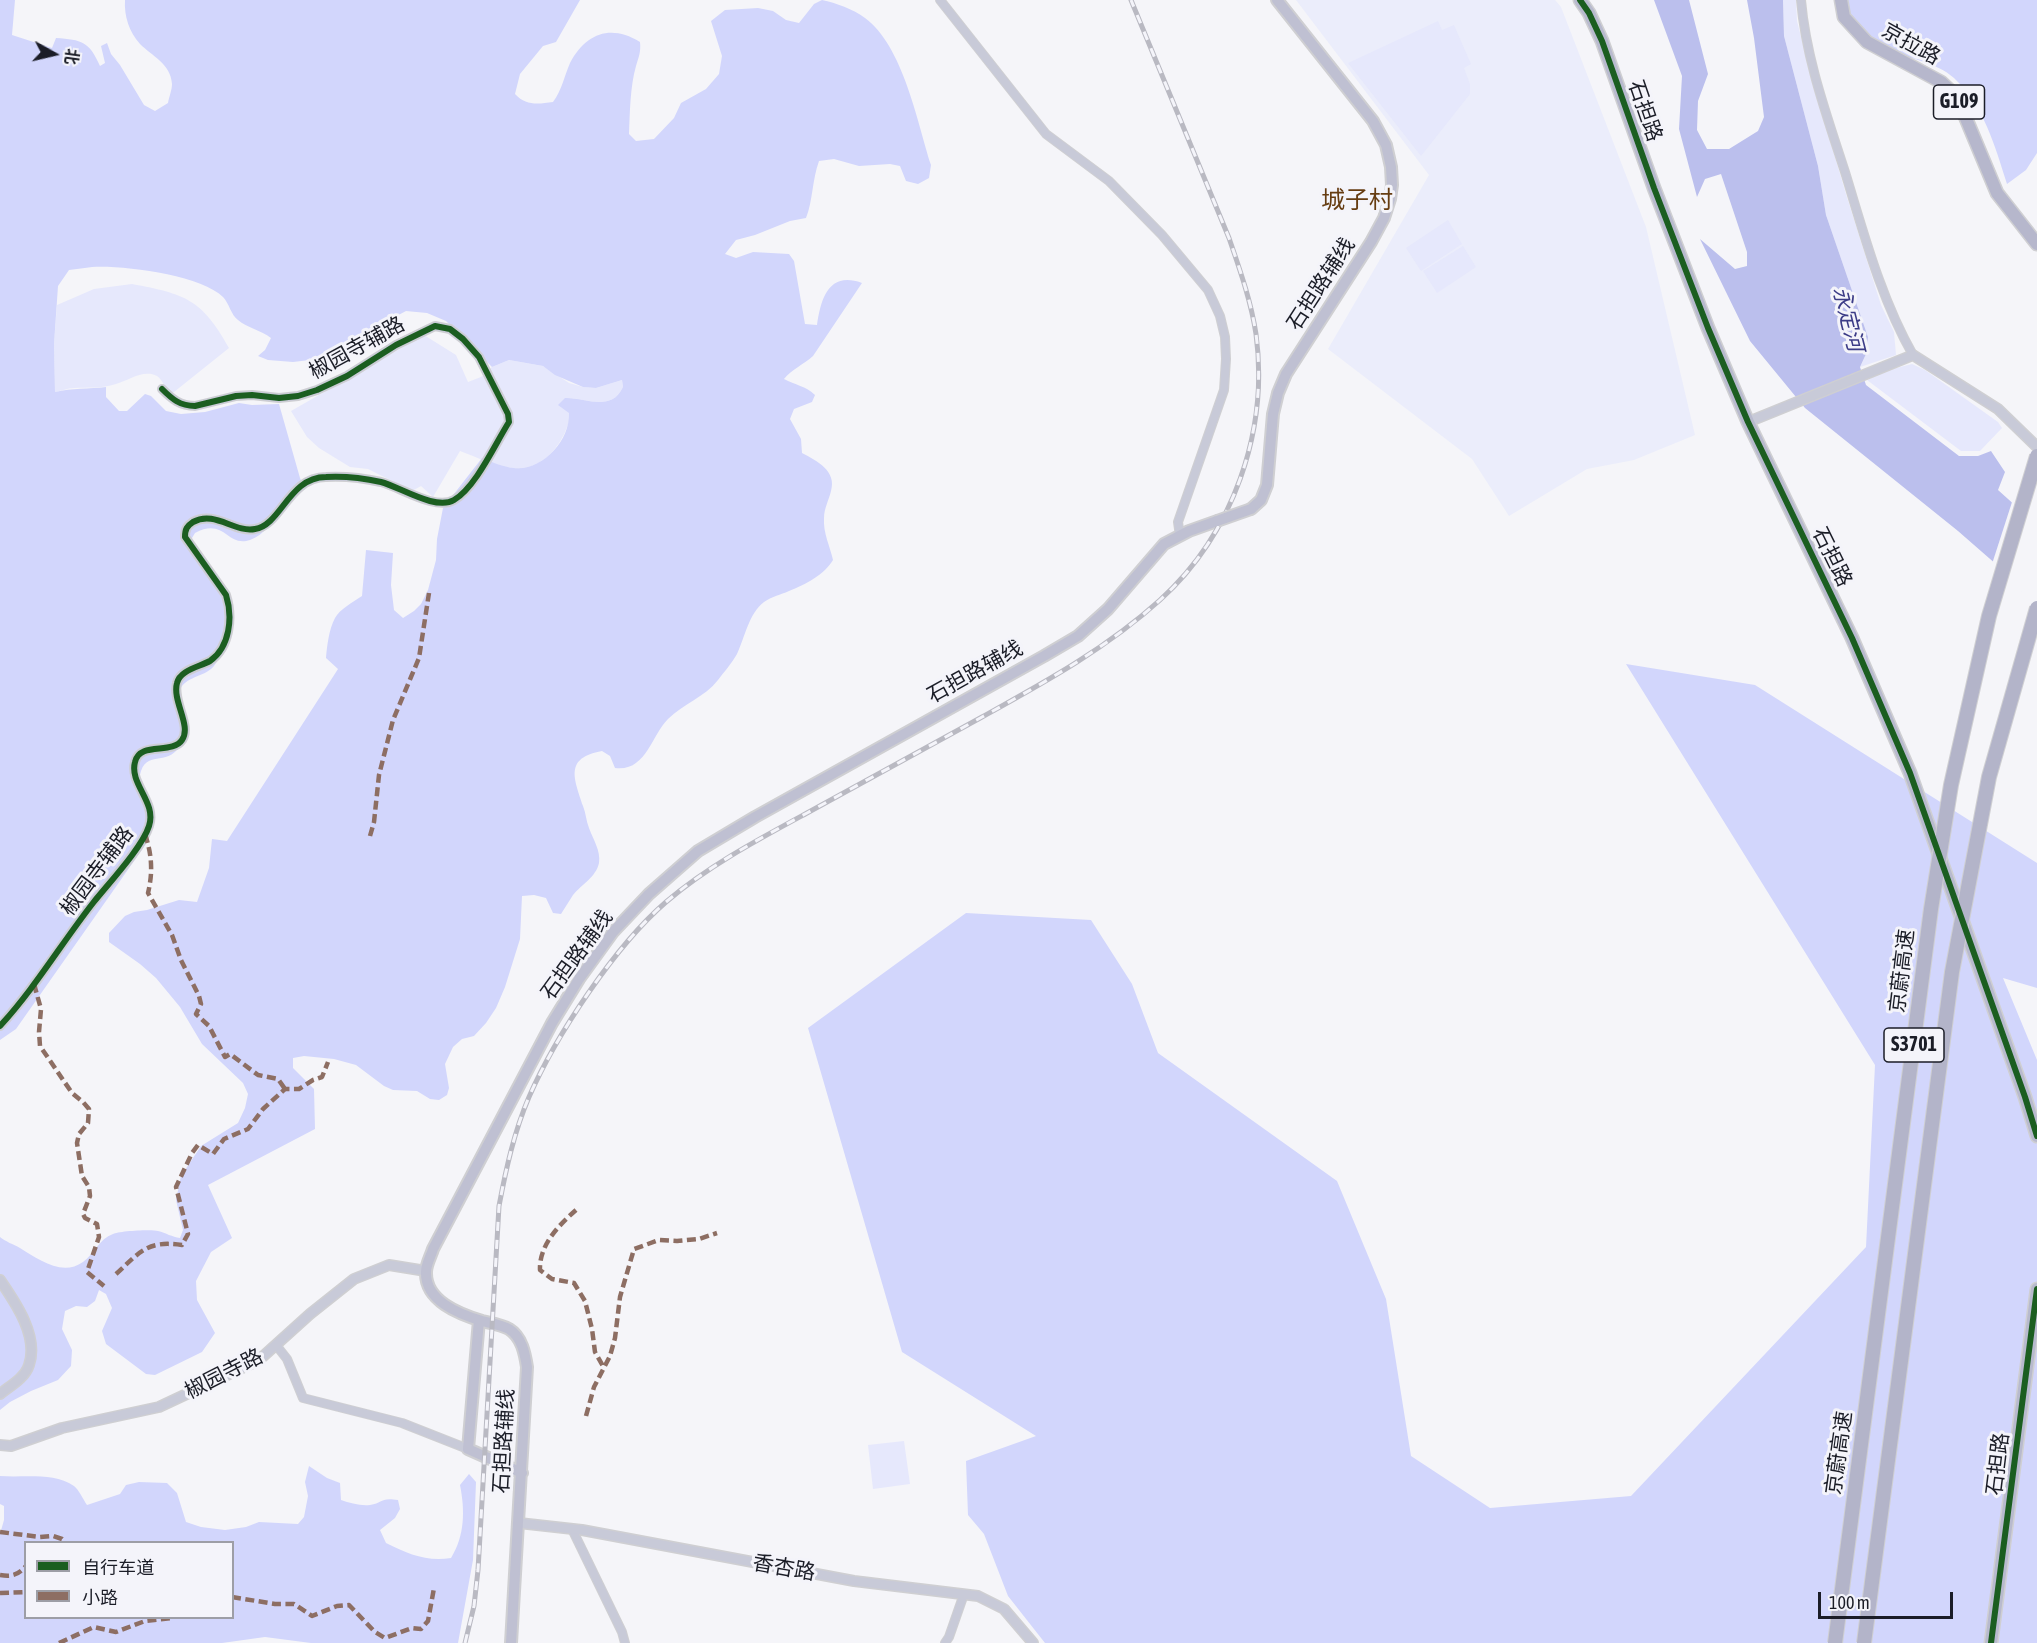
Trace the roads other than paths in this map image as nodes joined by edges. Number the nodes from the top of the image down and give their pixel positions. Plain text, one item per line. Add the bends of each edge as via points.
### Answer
1 (940, 0) edge
2 (1277, 0) edge
3 (1580, 0) edge
4 (1802, 0) edge
5 (1841, 0) edge
6 (2037, 244) edge
7 (1913, 355) junction
8 (162, 389) dead end
9 (1748, 422) junction
10 (2037, 447) edge
11 (2037, 456) edge
12 (1180, 536) junction
13 (2037, 608) edge
14 (0, 1026) edge
15 (2037, 1136) edge
16 (426, 1271) junction
17 (0, 1280) edge
18 (2037, 1289) edge
19 (479, 1320) junction
20 (276, 1345) junction
21 (0, 1394) edge
22 (0, 1445) edge
23 (468, 1449) junction
24 (522, 1473) junction
25 (519, 1523) junction
26 (572, 1529) junction
27 (964, 1594) junction
28 (511, 1643) edge
29 (625, 1643) edge
30 (945, 1643) edge
31 (1033, 1643) edge
32 (1835, 1643) edge
33 (1864, 1643) edge
34 (1991, 1643) edge

1 - 12 street via 1046,134 1109,181 1162,235 1208,290 1220,316 1225,338 1224,390 1178,522
2 - 12 main road, 石担路辅线, bridge via 1373,121 1386,145 1391,167 1390,199 1371,242 1286,374 1273,414 1267,485 1261,500 1251,509
3 - 9 main road, 石担路 via 1607,53 1654,188
4 - 7 street via 1812,63 1868,245
5 - 6 highway, 京拉路 / G109 via 1844,16 1867,42 1941,82 1957,97 1997,193
7 - 9 street
7 - 10 street via 1998,409
8 - 14 street, 椒园寺辅路 via 188,406 236,396 298,396 347,376 426,329 441,326 463,339 479,357 509,422 470,487 453,501 429,501 363,478 324,476 301,485 259,528 244,529 212,518 188,525 186,537 230,606 226,641 210,661 184,673 177,682 176,699 185,728 182,740 174,746 146,750 135,762 135,775 152,813 149,828
9 - 15 main road, 石担路 via 1852,638 1910,773
11 - 32 highway, 京蔚高速 / S3701, bridge via 1989,616 1951,785 1931,909
12 - 16 main road, 石担路辅线 via 1164,544 1108,609 1078,636 698,851 649,894 613,932 552,1023 433,1249
13 - 33 highway, S3701, bridge via 1989,777 1952,972
16 - 19 main road, 石担路辅线 via 429,1287 440,1301 461,1315
16 - 20 street, 椒园寺路 via 389,1265 354,1279
17 - 21 street via 28,1330 31,1348 23,1376
18 - 34 main road, 石担路
19 - 23 main road
19 - 24 main road, 石担路辅线 via 510,1329 525,1354
20 - 22 street, 椒园寺路 via 260,1360 159,1407 62,1428 11,1446
20 - 23 street via 287,1359 303,1398 402,1423
23 - 24 main road
24 - 25 main road, 石担路辅线
25 - 26 street, 香杏路
25 - 28 main road, 石担路辅线
26 - 27 street, 香杏路 via 854,1581
26 - 29 street
27 - 30 street
27 - 31 street, 香杏路 via 978,1596 1004,1610

